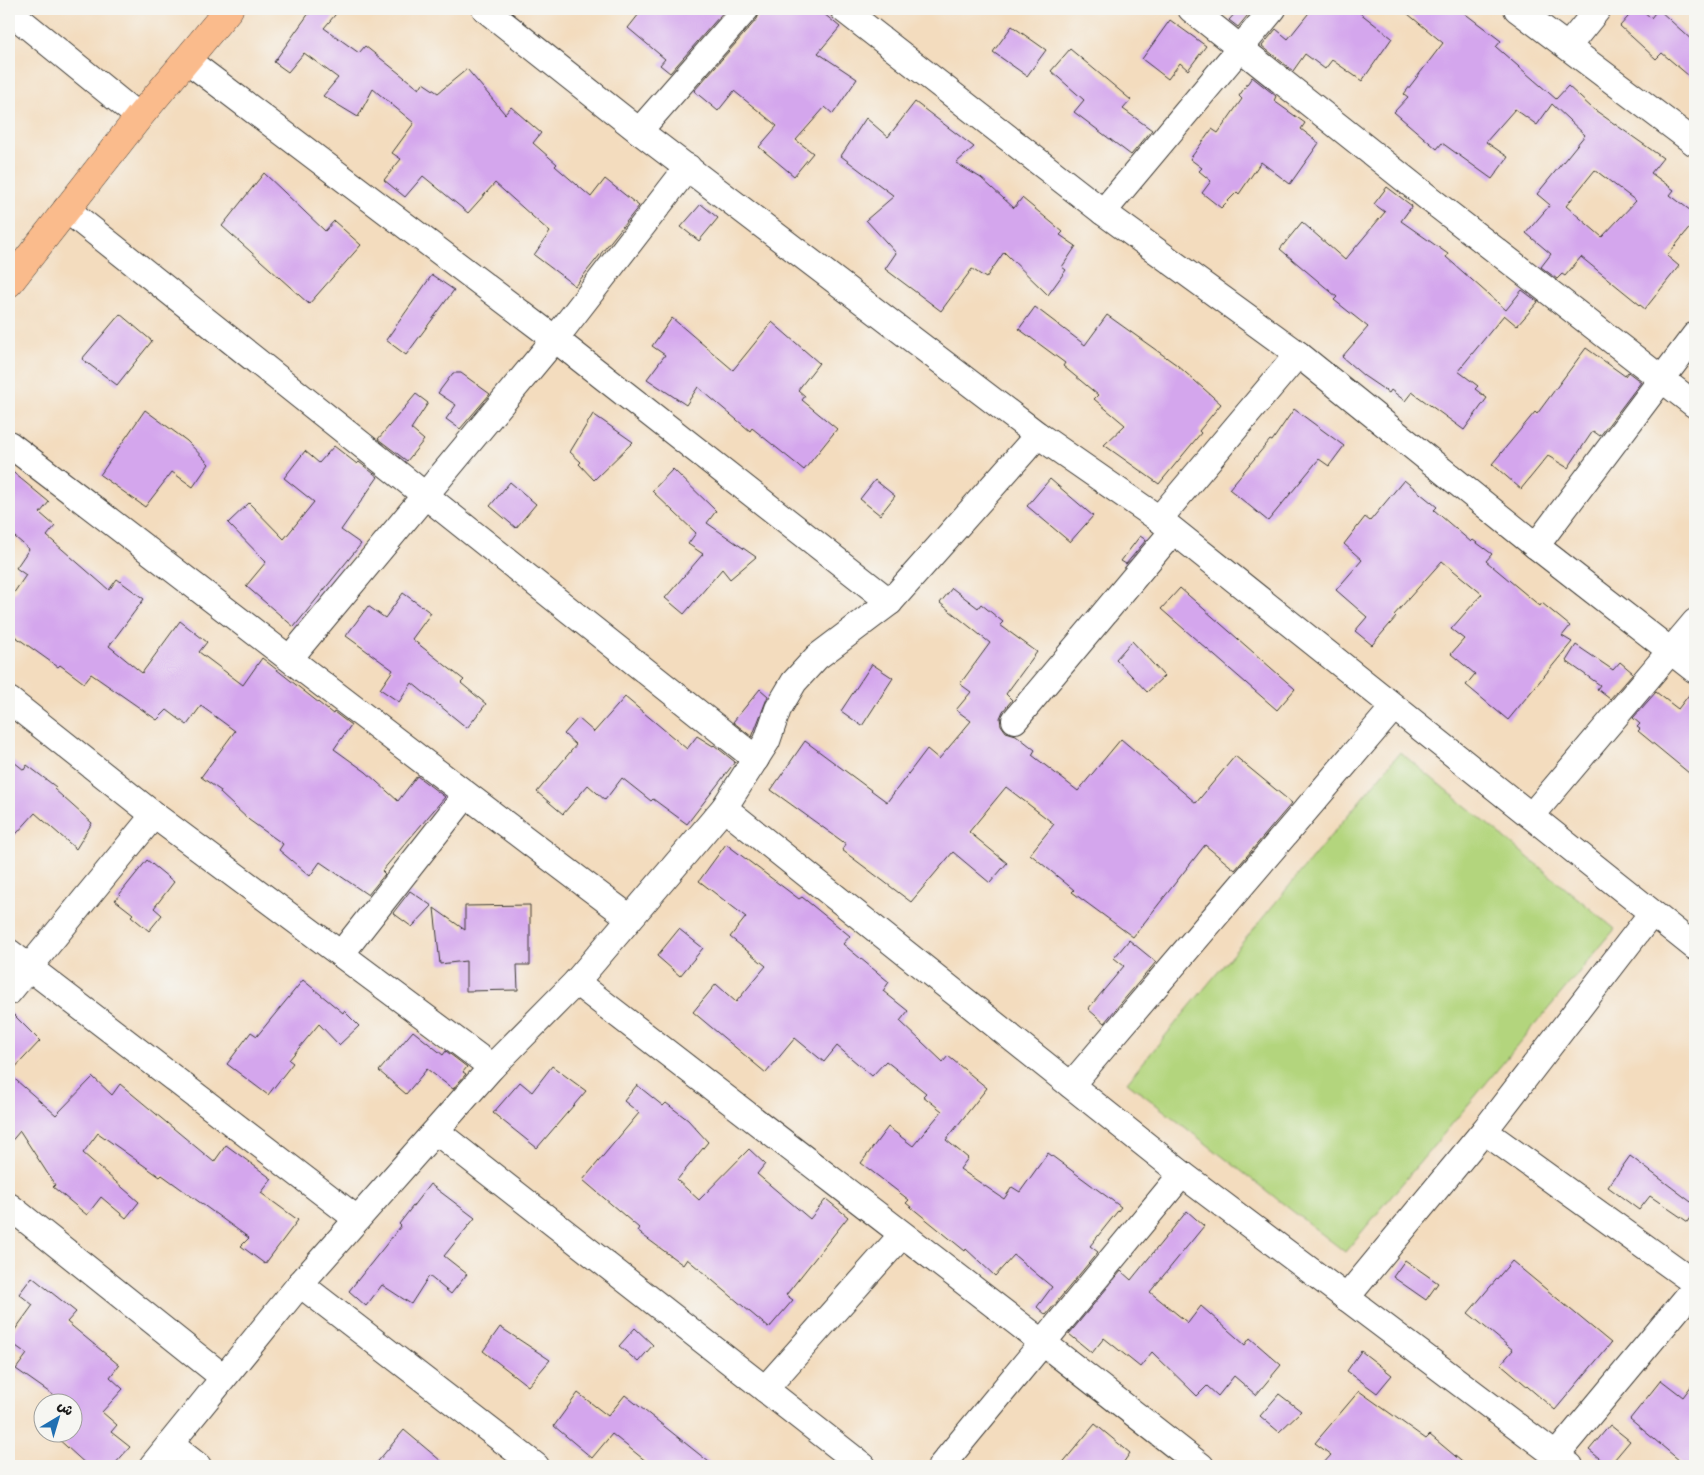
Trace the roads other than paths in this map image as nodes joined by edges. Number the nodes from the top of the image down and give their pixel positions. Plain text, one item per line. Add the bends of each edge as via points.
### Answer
1 (229, 9) edge
2 (485, 9) edge
3 (746, 9) edge
4 (843, 9) edge
5 (1191, 9) edge
6 (1273, 9) edge
7 (1517, 9) edge
8 (1598, 9) edge
9 (9, 11) edge
10 (1568, 46) junction
11 (1241, 47) junction
12 (187, 60) junction
13 (139, 117) junction
14 (639, 131) junction
15 (1695, 143) edge
16 (688, 167) junction
17 (66, 209) junction
18 (1103, 212) junction
19 (9, 284) edge
20 (1695, 335) edge
21 (555, 339) junction
22 (1298, 354) junction
23 (1661, 379) junction
24 (1695, 405) edge
25 (1038, 435) junction
26 (9, 444) edge
27 (426, 494) junction
28 (1166, 525) junction
29 (1536, 546) junction
30 (890, 602) junction
31 (1695, 622) edge
32 (1671, 652) junction
33 (290, 658) junction
34 (1695, 670) edge
35 (9, 700) edge
36 (1393, 708) junction
37 (1015, 720) dead end
38 (756, 759) junction
39 (466, 795) junction
40 (724, 808) junction
41 (154, 815) junction
42 (1532, 816) junction
43 (1652, 913) junction
44 (630, 918) junction
45 (1695, 947) edge
46 (341, 954) junction
47 (19, 960) edge
48 (576, 982) junction
49 (9, 992) edge
50 (492, 1067) junction
51 (1071, 1086) junction
52 (437, 1132) junction
53 (1484, 1132) junction
54 (1182, 1174) junction
55 (9, 1206) edge
56 (357, 1218) junction
57 (902, 1235) junction
58 (1695, 1283) edge
59 (300, 1284) junction
60 (1695, 1288) edge
61 (1346, 1298) junction
62 (1045, 1343) junction
63 (223, 1377) junction
64 (765, 1388) junction
65 (170, 1444) junction
66 (1563, 1461) edge
67 (152, 1466) edge
68 (198, 1466) edge
69 (536, 1466) edge
70 (863, 1466) edge
71 (941, 1466) edge
72 (1201, 1466) edge

1 - 12 highway
2 - 14 street
3 - 14 street
4 - 18 street
5 - 11 street
6 - 11 street
7 - 10 street
8 - 10 street
9 - 13 street
10 - 15 street
11 - 18 street
11 - 23 street
12 - 13 highway
12 - 21 street
13 - 17 highway
14 - 16 street
16 - 21 street
16 - 25 street
17 - 19 highway
17 - 27 street
18 - 22 street
20 - 23 street
21 - 27 street
21 - 30 street
22 - 28 street
22 - 29 street
23 - 24 street
23 - 29 street
25 - 28 street
25 - 30 street
26 - 33 street
27 - 33 street
27 - 38 street
28 - 36 street
28 - 37 street
29 - 32 street
30 - 38 street via 817,657 794,682 778,709 768,741
31 - 32 street
32 - 34 street
32 - 42 street
33 - 39 street
35 - 41 street
36 - 42 street
36 - 51 street
38 - 40 street
39 - 44 street
39 - 46 street
40 - 44 street
40 - 51 street
41 - 46 street
41 - 47 street
42 - 43 street
43 - 45 street
43 - 53 street
44 - 48 street
46 - 50 street
47 - 49 street
47 - 56 street
48 - 50 street
48 - 57 street
50 - 52 street
51 - 54 street
52 - 56 street
52 - 64 street
53 - 58 street
53 - 61 street
54 - 61 street
54 - 62 street
55 - 63 street
56 - 59 street
57 - 62 street
57 - 64 street
59 - 63 street
59 - 69 street
60 - 66 street
61 - 66 street
62 - 71 street
62 - 72 street
63 - 65 street
64 - 70 street
65 - 67 street
65 - 68 street

